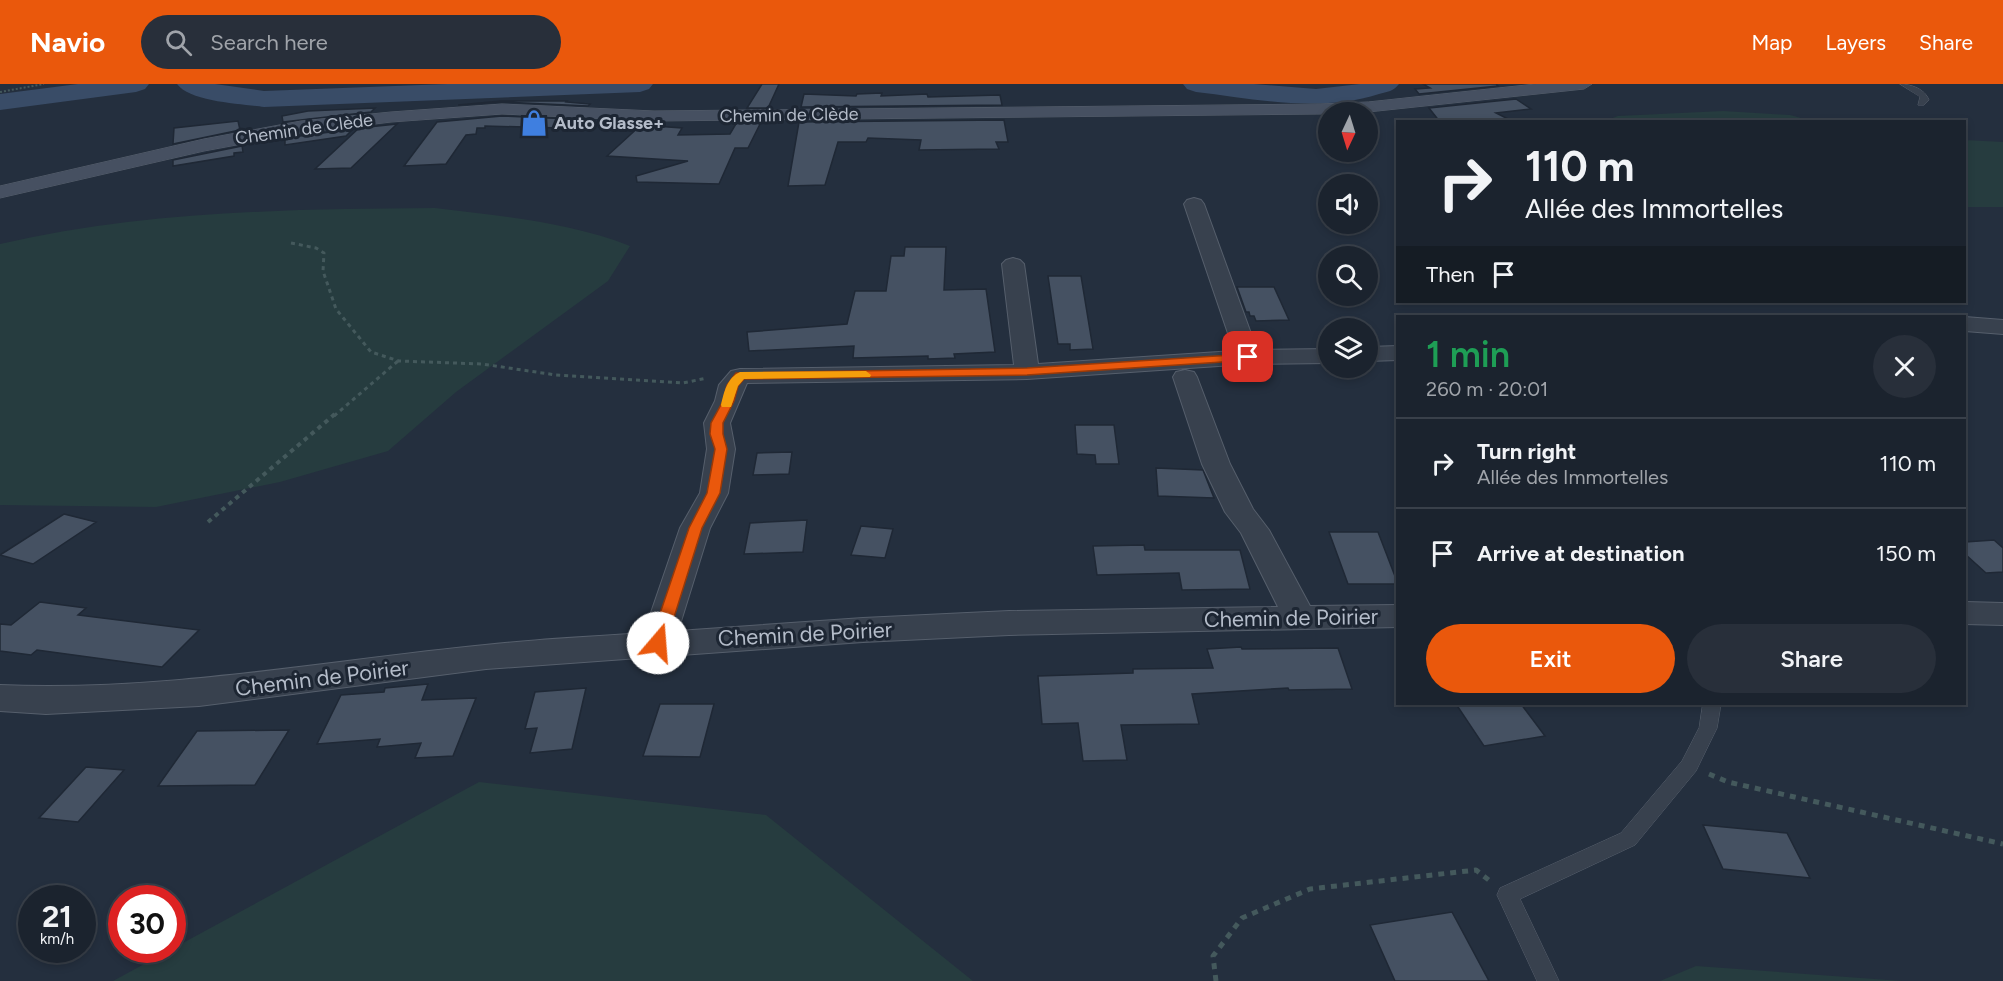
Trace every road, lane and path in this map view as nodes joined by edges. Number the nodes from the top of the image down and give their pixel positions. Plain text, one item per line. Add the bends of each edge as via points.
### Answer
1 (44, 84) edge
2 (1584, 84) edge
3 (1904, 84) edge
4 (0, 92) edge
5 (1921, 103) dead end
6 (0, 192) edge
7 (1194, 204) dead end
8 (291, 243) dead end
9 (1013, 264) dead end
10 (1966, 324) edge
11 (2003, 327) edge
12 (1396, 353) edge
13 (1378, 354) edge
14 (1318, 356) edge
15 (1248, 357) junction
16 (399, 361) junction
17 (1027, 372) junction
18 (740, 376) junction
19 (1185, 377) dead end
20 (208, 522) dead end
21 (1966, 613) edge
22 (2003, 614) edge
23 (1396, 616) edge
24 (1300, 618) junction
25 (658, 643) junction
26 (0, 698) edge
27 (1712, 705) edge
28 (1689, 766) junction
29 (2003, 844) edge
30 (1507, 895) junction
31 (1216, 981) edge
32 (1548, 981) edge

1 - 4 path
2 - 6 main road, Chemin de Clède via 1320,109 654,117 502,110 391,117 302,127 204,145
3 - 5 lane via 1924,96
7 - 15 street
8 - 16 path via 324,253 323,271 336,309 371,352
9 - 17 street
10 - 11 street
12 - 13 street
14 - 15 street
15 - 17 street
16 - 18 path via 448,361 556,375 683,383 729,374
16 - 20 path
17 - 18 street
18 - 25 street via 732,385 717,423 721,449 714,493 696,528
19 - 24 street via 1216,464
21 - 22 street
23 - 24 street, Chemin de Poirier
24 - 25 street, Chemin de Poirier via 1009,623
25 - 26 street, Chemin de Poirier via 486,657 199,693 46,700
27 - 28 lane via 1708,728
28 - 29 path via 1728,782
28 - 30 lane via 1628,839
30 - 31 path via 1476,870 1310,889 1242,918 1213,956
30 - 32 lane

